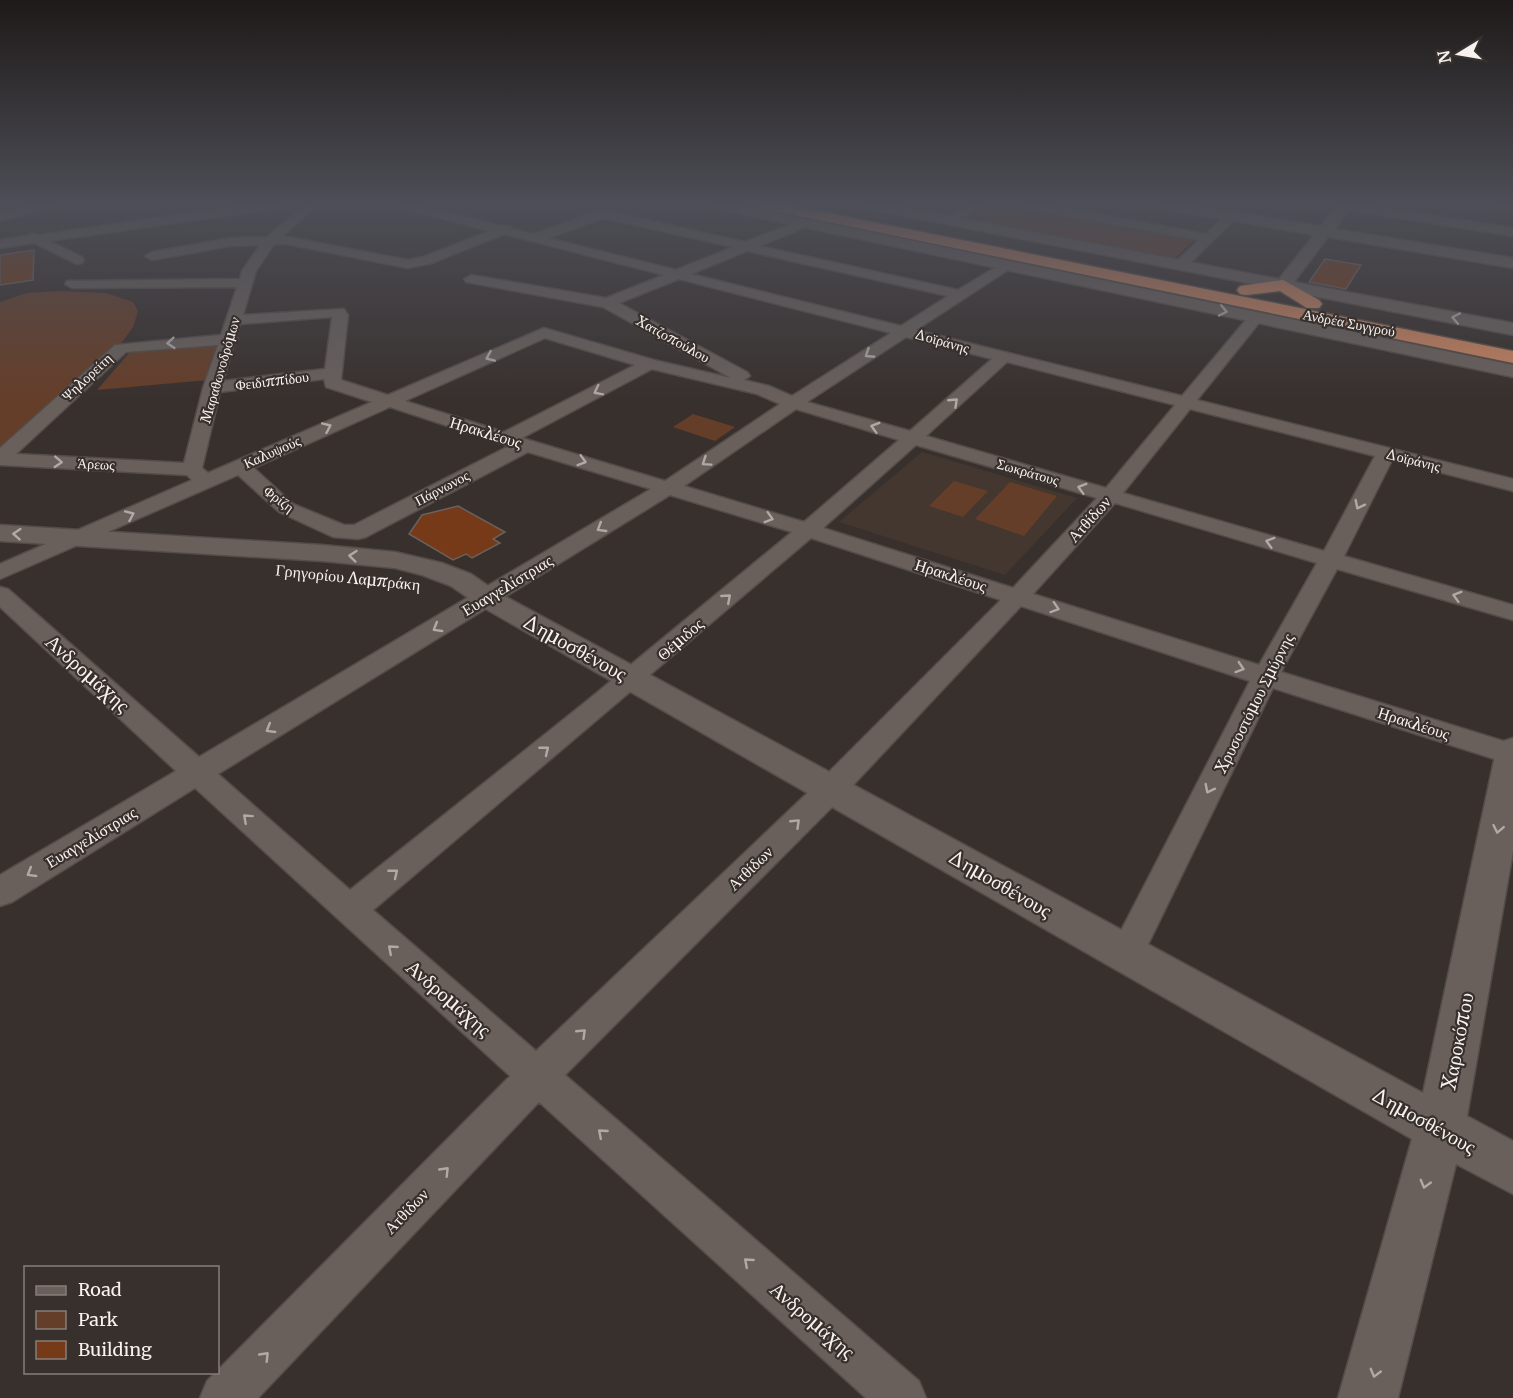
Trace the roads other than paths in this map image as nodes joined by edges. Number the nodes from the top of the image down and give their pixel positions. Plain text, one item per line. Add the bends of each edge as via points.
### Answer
1 (251, 269) edge
2 (663, 269) edge
3 (694, 269) edge
4 (847, 269) edge
5 (1001, 269) edge
6 (1022, 269) edge
7 (1104, 269) edge
8 (1117, 269) edge
9 (1202, 269) edge
10 (1295, 269) edge
11 (682, 274) junction
12 (471, 279) dead end
13 (245, 283) junction
14 (72, 284) dead end
15 (1283, 285) junction
16 (962, 295) junction
17 (1244, 296) junction
18 (608, 303) junction
19 (1313, 304) junction
20 (1283, 310) junction
21 (1256, 318) junction
22 (234, 320) junction
23 (1513, 329) edge
24 (906, 330) junction
25 (544, 333) joint
26 (230, 339) junction
27 (1513, 344) edge
28 (1003, 357) junction
29 (1513, 357) edge
30 (650, 364) junction
31 (1513, 371) edge
32 (332, 373) junction
33 (212, 388) junction
34 (763, 390) junction
35 (1187, 400) junction
36 (387, 401) junction
37 (793, 403) junction
38 (914, 439) junction
39 (516, 442) junction
40 (1386, 453) junction
41 (0, 458) edge
42 (240, 466) junction
43 (199, 475) junction
44 (1513, 476) edge
45 (1513, 485) edge
46 (669, 487) junction
47 (1110, 496) junction
48 (807, 530) junction
49 (358, 532) joint
50 (0, 533) edge
51 (76, 539) junction
52 (0, 551) edge
53 (41, 554) junction
54 (1331, 560) junction
55 (0, 572) edge
56 (0, 594) edge
57 (1018, 596) junction
58 (487, 598) junction
59 (1513, 613) edge
60 (1266, 676) junction
61 (633, 679) junction
62 (1513, 753) edge
63 (197, 772) junction
64 (831, 789) junction
65 (0, 892) edge
66 (349, 910) junction
67 (1126, 954) junction
68 (537, 1076) junction
69 (1440, 1128) junction
70 (1513, 1169) edge
71 (224, 1398) edge
72 (902, 1398) edge
73 (1368, 1398) edge

1 - 13 street, Μαραθωνοδρόμων
2 - 11 street
3 - 11 street
4 - 16 street
5 - 16 street, Ευαγγελίστριας
6 -> 21 street
7 - 17 highway, Ανδρέα Συγγρού
8 - 17 highway, Ανδρέα Συγγρού
9 - 15 street
10 - 15 street
11 - 18 street
11 - 24 street
12 - 18 street, Χατζοπούλου
13 - 14 street
13 - 22 street, Μαραθωνοδρόμων
15 - 17 highway
15 - 19 highway
23 -> 15 street
16 - 24 street, Ευαγγελίστριας
17 - 19 highway, Ανδρέα Συγγρού
17 - 20 highway, Ανδρέα Συγγρού
17 - 21 highway
18 - 34 street, Χατζοπούλου
19 - 27 highway, Ανδρέα Συγγρού
20 - 21 highway
20 - 29 highway, Ανδρέα Συγγρού
21 - 31 street
21 - 35 street, Ατθίδων
22 - 26 street, Μαραθωνοδρόμων
22 - 32 street via 339,312
24 - 28 street, Δοϊράνης via 934,341
24 - 35 street, Δοϊράνης via 940,334
24 -> 37 street, Ευαγγελίστριας
25 - 30 street, Σωκράτους
25 -> 36 street, Καλυψούς
26 - 33 street, Μαραθωνοδρόμων
26 -> 41 street, Ψηλορείτη via 121,348
28 - 35 street, Δοϊράνης
38 -> 28 street, Θέμιδος
30 - 34 street, Σωκράτους
30 -> 39 street, Πάρνωνος
32 - 33 street, Φειδιππίδου
32 - 36 street, Ηρακλέους via 332,383
33 - 43 street, Μαραθωνοδρόμων
34 - 37 street, Σωκράτους
35 - 40 street, Δοϊράνης
35 - 44 street, Δοϊράνης
35 - 47 street, Ατθίδων
36 - 39 street, Ηρακλέους
42 -> 36 street, Καλυψούς
38 -> 37 street, Σωκράτους
37 -> 46 street, Ευαγγελίστριας
47 -> 38 street, Σωκράτους
38 - 48 street, Θέμιδος
39 -> 46 street, Ηρακλέους
39 - 49 street, Πάρνωνος
40 - 45 street, Δοϊράνης
40 -> 54 street, Χρυσοστόμου Σμύρνης
41 -> 43 street, Άρεως
42 - 43 street, Καλυψούς
42 - 49 street, Φρίζη via 286,508 342,532
51 -> 43 street, Καλυψούς
46 -> 48 street, Ηρακλέους
46 -> 58 street, Ευαγγελίστριας
54 -> 47 street, Σωκράτους
47 - 57 street, Ατθίδων
48 - 57 street, Ηρακλέους
61 -> 48 street, Θέμιδος
51 -> 50 street, Γρηγορίου Λαμπράκη
51 - 53 street, Καλυψούς
58 -> 51 street, Γρηγορίου Λαμπράκη via 461,580 395,561 338,554
52 - 53 street, Γρηγορίου Λαμπράκη
53 - 55 street, Καλυψούς
53 - 58 street, Γρηγορίου Λαμπράκη via 403,579
59 -> 54 street, Σωκράτους
54 - 60 street, Χρυσοστόμου Σμύρνης
56 - 63 street, Ανδρομάχης
57 -> 60 street, Ηρακλέους
57 - 64 street, Ατθίδων
58 - 61 street, Δημοσθένους
58 -> 63 street, Ευαγγελίστριας
60 - 62 street, Ηρακλέους
60 -> 67 street, Χρυσοστόμου Σμύρνης
61 - 64 street, Δημοσθένους
66 -> 61 street, Θέμιδος
62 -> 69 street, Χαροκόπου
63 -> 65 street, Ευαγγελίστριας
66 -> 63 street, Ανδρομάχης
64 - 67 street, Δημοσθένους
68 -> 64 street, Ατθίδων
68 -> 66 street, Ανδρομάχης
67 - 69 street, Δημοσθένους
71 -> 68 street, Ατθίδων
72 -> 68 street, Ανδρομάχης
69 - 70 street, Δημοσθένους
69 -> 73 street, Χαροκόπου

